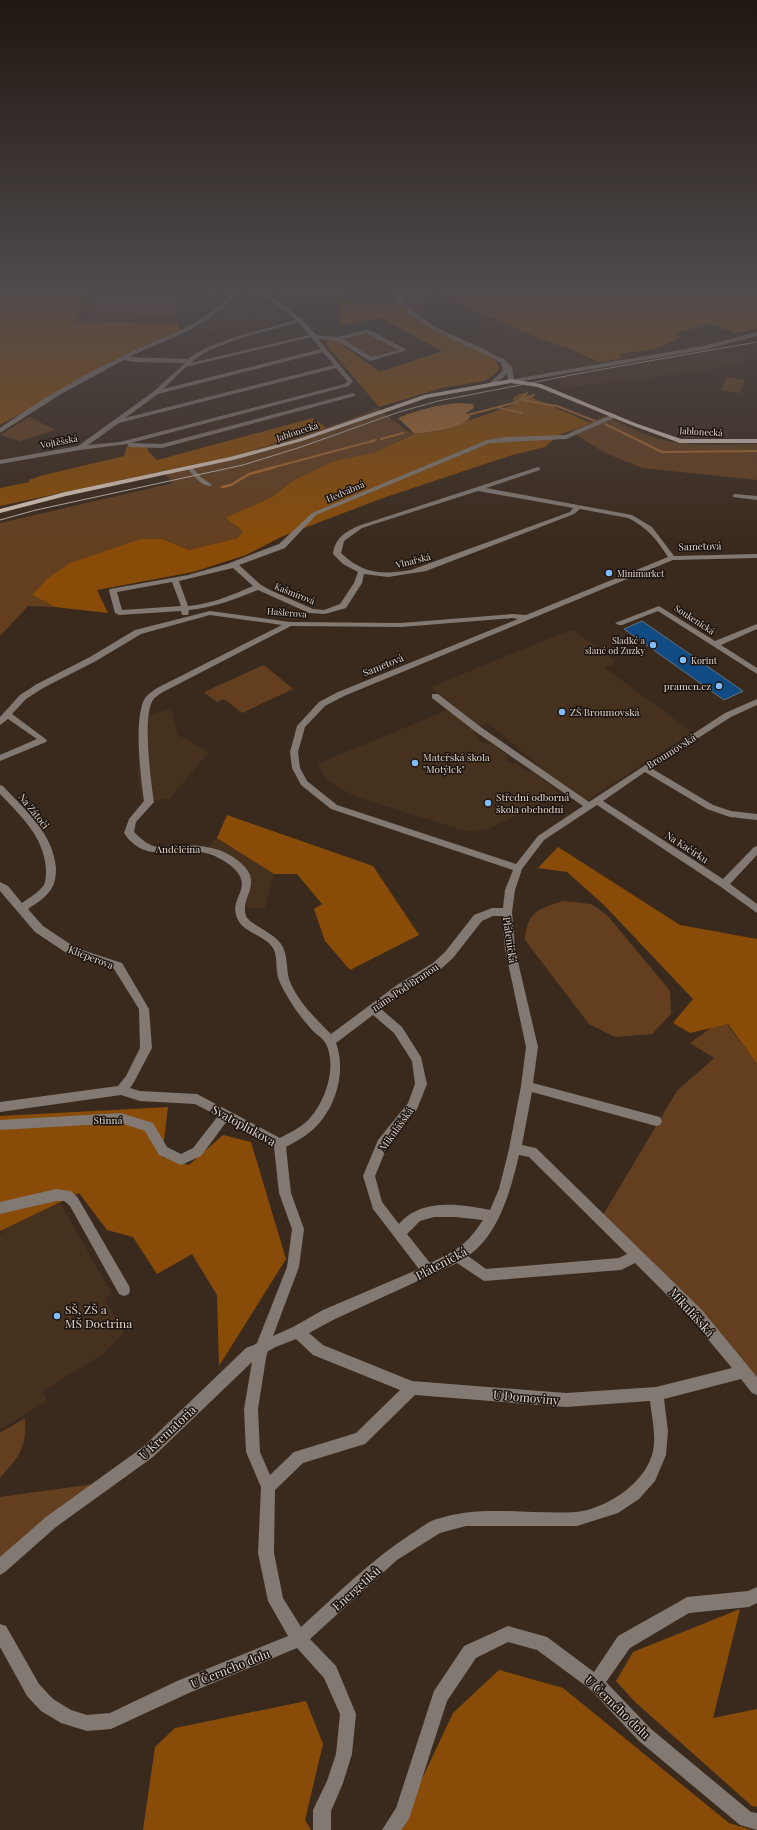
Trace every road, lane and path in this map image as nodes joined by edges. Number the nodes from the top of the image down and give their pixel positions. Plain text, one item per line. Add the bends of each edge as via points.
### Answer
1 (95, 374) edge
2 (175, 374) edge
3 (229, 374) edge
4 (304, 374) edge
5 (344, 374) edge
6 (503, 374) edge
7 (510, 374) edge
8 (516, 374) edge
9 (551, 374) edge
10 (519, 380) junction
11 (511, 381) junction
12 (493, 383) junction
13 (155, 393) junction
14 (353, 395) dead end
15 (614, 416) junction
16 (118, 421) junction
17 (0, 431) edge
18 (757, 441) edge
19 (120, 444) junction
20 (80, 448) junction
21 (0, 462) edge
22 (190, 468) junction
23 (538, 469) dead end
24 (209, 485) dead end
25 (478, 489) junction
26 (735, 496) dead end
27 (757, 498) edge
28 (579, 506) junction
29 (0, 511) edge
30 (757, 556) edge
31 (672, 558) junction
32 (234, 565) junction
33 (361, 572) junction
34 (175, 579) junction
35 (258, 587) junction
36 (185, 608) junction
37 (527, 617) junction
38 (185, 621) junction
39 (619, 623) dead end
40 (290, 624) junction
41 (757, 626) edge
42 (753, 631) edge
43 (716, 644) junction
44 (757, 672) edge
45 (435, 696) dead end
46 (757, 702) edge
47 (7, 714) junction
48 (0, 722) edge
49 (0, 758) edge
50 (645, 768) junction
51 (0, 788) edge
52 (593, 804) junction
53 (757, 817) edge
54 (757, 848) edge
55 (518, 868) junction
56 (724, 884) junction
57 (0, 886) edge
58 (22, 908) junction
59 (757, 909) edge
60 (507, 912) junction
61 (373, 1008) junction
62 (330, 1042) junction
63 (527, 1086) junction
64 (121, 1090) junction
65 (0, 1107) edge
66 (226, 1114) junction
67 (656, 1121) dead end
68 (0, 1125) edge
69 (280, 1144) junction
70 (515, 1149) junction
71 (0, 1208) edge
72 (494, 1216) junction
73 (399, 1234) junction
74 (637, 1255) junction
75 (458, 1256) junction
76 (428, 1271) junction
77 (124, 1290) dead end
78 (298, 1332) junction
79 (744, 1372) junction
80 (412, 1388) junction
81 (757, 1388) edge
82 (656, 1394) junction
83 (268, 1487) junction
84 (0, 1567) edge
85 (757, 1595) edge
86 (0, 1632) edge
87 (299, 1639) junction
88 (596, 1683) junction
89 (757, 1822) edge
90 (322, 1830) edge
91 (391, 1830) edge

1 - 17 street
2 - 13 street, Vojtěšská
3 - 13 street
4 - 16 street
5 - 19 street via 350,381 347,385
6 - 12 street
7 - 11 street
8 - 10 street
9 - 10 street
10 - 11 main road, Jablonecká
10 - 15 main road, Jablonecká via 545,387
11 - 12 main road, Jablonecká
12 - 22 main road, Jablonecká via 426,396 269,450
13 - 16 street, Vojtěšská
14 - 19 street via 162,446
15 - 18 main road, Jablonecká via 680,441
15 - 32 street, Hedvábná via 566,437 489,441 314,514 282,546
16 - 20 street, Vojtěšská
19 - 20 street
20 - 21 street, Vojtěšská
22 - 24 street
22 - 29 main road, Jablonecká via 65,494
23 - 25 street, Vlnařská
25 - 28 street, Vlnařská
25 - 33 street, Vlnařská via 360,527 342,537 337,554 347,565
26 - 27 street
28 - 31 street, Vlnařská via 630,516 644,522
28 - 33 street, Vlnařská via 572,513 423,569 404,574 379,575
30 - 31 street, Sametová
31 - 37 street, Sametová
32 - 34 street, Hedvábná
32 - 35 street, Kašmírová
33 - 35 street, Kašmírová via 358,583 343,606 325,612 312,611
34 - 36 street
34 - 36 street, Hedvábná via 113,591 119,613
35 - 36 street via 226,600
36 - 38 street
37 - 40 street, Hašlerova via 401,625
37 - 55 street, Sametová via 322,704 301,726 294,752 296,768 304,783 334,807
38 - 40 street, Hašlerova via 210,613
38 - 47 street, Hašlerova via 138,632 23,697
39 - 43 street, Soukenická via 660,608
40 - 62 street, Andělčina via 160,690 149,699 145,713 143,755 149,802 132,821 129,833 138,843 152,850 210,850 233,862 244,873 248,884 240,909 244,922 269,937 280,950 283,975 290,992 300,1009
41 - 42 street, Soukenická
42 - 43 street, Soukenická
43 - 44 street, Soukenická
45 - 52 street via 479,730
46 - 50 street, Broumovská via 728,715
47 - 48 street, Hašlerova
47 - 49 street via 43,740
50 - 52 street, Broumovská
50 - 53 street via 710,808 730,814
51 - 58 street, Na Zátoči via 38,831 52,860 50,882 46,889
52 - 55 street, Broumovská via 541,838
52 - 56 street, Na Kačírku
54 - 56 street
55 - 60 street, Broumovská via 510,890
56 - 59 street, Na Kačírku
57 - 58 street, Klicperova
58 - 64 street, Klicperova via 39,929 72,951 118,966 144,1010 146,1048 130,1079
60 - 61 street, nám. Pod Branou via 492,912 478,918 437,966
60 - 63 street, Plátenická via 510,949 532,1047
61 - 62 street, nám. Pod Branou
61 - 73 street, Mikulášská via 398,1030 417,1060 421,1084 413,1106 382,1144 369,1176 377,1205
62 - 69 street, Andělčina via 336,1063 333,1086 323,1110 307,1128
63 - 67 street
63 - 70 street, Plátenická
64 - 65 street, Svatoplukova
64 - 66 street, Svatoplukova via 140,1096 197,1100
66 - 68 street, Stinná via 197,1152 181,1160 164,1151 149,1127 121,1118
66 - 69 street, Svatoplukova
69 - 83 street, Svatoplukova via 285,1193 298,1229 293,1267 259,1358 251,1409 253,1452
70 - 72 street, Plátenická via 505,1189
70 - 74 street, Mikulášská via 532,1152
71 - 77 street via 56,1195 67,1195 74,1202
72 - 73 street via 473,1212 421,1213
72 - 75 street, Plátenická via 471,1247
73 - 76 street, Mikulášská
74 - 75 street via 621,1264 484,1274
74 - 79 street, Mikulášská via 696,1314
75 - 76 street, Plátenická
76 - 78 street, Plátenická via 328,1315
78 - 80 street, U Domoviny via 318,1350
78 - 84 street, U Krematoria, bridge via 251,1353 148,1452 51,1522
79 - 81 street
79 - 82 street, U Domoviny
80 - 82 street, U Domoviny via 566,1400
80 - 83 street via 360,1439 299,1457
82 - 87 street, Energetiků via 661,1431 659,1455 650,1476 634,1494 613,1508 578,1519 466,1519 436,1526 392,1555
83 - 87 street via 266,1553 276,1601
85 - 88 street via 749,1599 687,1605 624,1642
86 - 87 street, U Černého dolu via 33,1690 47,1704 67,1717 87,1723 111,1721 183,1687
87 - 90 street via 330,1672 348,1714 344,1754 322,1810
88 - 89 street, U Černého dolu via 645,1735 746,1819
88 - 91 street, U Černého dolu via 541,1643 508,1634 470,1652 440,1697 403,1813

